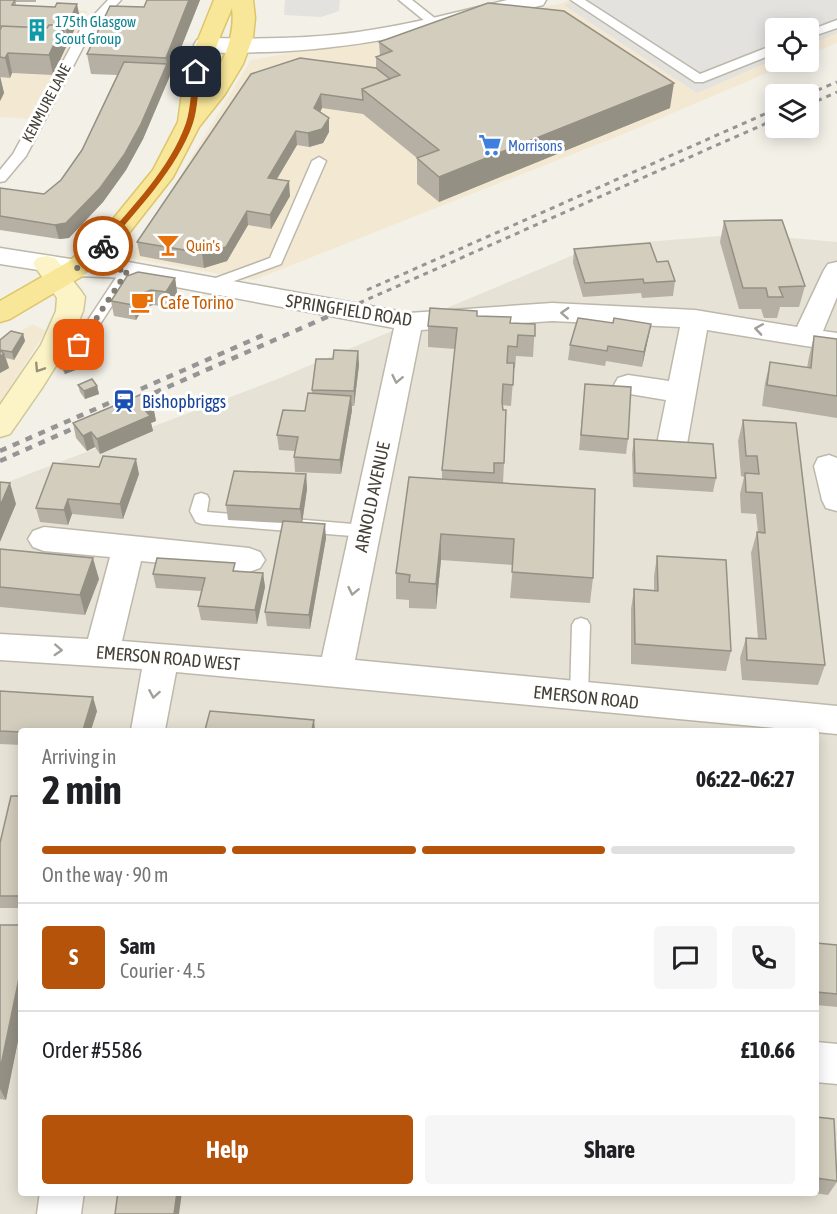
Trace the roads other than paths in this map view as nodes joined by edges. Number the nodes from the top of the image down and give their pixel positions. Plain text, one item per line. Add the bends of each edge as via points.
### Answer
1 (115, 0) edge
2 (225, 0) edge
3 (242, 0) edge
4 (405, 0) edge
5 (535, 0) edge
6 (577, 0) edge
7 (435, 23) junction
8 (837, 24) edge
9 (819, 31) edge
10 (205, 45) junction
11 (241, 46) junction
12 (765, 52) edge
13 (189, 124) junction
14 (319, 161) dead end
15 (0, 178) edge
16 (0, 256) edge
17 (61, 270) junction
18 (128, 270) junction
19 (837, 270) edge
20 (207, 286) junction
21 (0, 312) edge
22 (695, 319) junction
23 (409, 322) junction
24 (807, 336) junction
25 (837, 342) edge
26 (70, 359) edge
27 (628, 385) edge
28 (681, 392) junction
29 (0, 426) edge
30 (672, 444) edge
31 (829, 466) dead end
32 (201, 499) dead end
33 (837, 500) edge
34 (365, 531) junction
35 (44, 539) dead end
36 (128, 548) junction
37 (249, 560) dead end
38 (580, 626) dead end
39 (0, 647) edge
40 (102, 652) junction
41 (161, 658) junction
42 (336, 671) junction
43 (579, 697) junction
44 (837, 720) edge
45 (147, 728) edge
46 (819, 1062) edge
47 (837, 1064) edge
48 (62, 1196) edge
49 (58, 1214) edge

1 - 15 lane, KENMURE LANE via 86,30 19,156
2 - 10 main road
3 - 11 main road via 245,22
4 - 7 lane
5 - 7 street
6 - 12 lane via 699,79
7 - 11 street via 356,39
8 - 9 lane
10 - 11 street
10 - 13 main road
11 - 13 main road via 212,98
13 - 17 main road via 164,172 109,241
14 - 20 lane via 276,261
16 - 17 street, SPRINGFIELD ROAD
17 - 18 street, SPRINGFIELD ROAD
17 - 21 main road
17 -> 29 street via 71,297 70,315
18 - 20 street, SPRINGFIELD ROAD
18 - 26 lane
19 - 24 street
20 - 23 street, SPRINGFIELD ROAD
22 -> 23 street, SPRINGFIELD ROAD via 552,312
24 -> 22 street, SPRINGFIELD ROAD
22 - 28 street
23 -> 34 street, ARNOLD AVENUE
24 - 25 street, SPRINGFIELD ROAD
27 - 28 street
28 - 30 street
31 - 33 street
32 - 34 lane via 198,510 202,518
34 -> 42 street, ARNOLD AVENUE
35 - 36 street
36 - 37 street
36 - 40 street
38 - 43 lane
39 -> 40 street, EMERSON ROAD WEST
40 - 41 street, EMERSON ROAD WEST
41 - 42 street, EMERSON ROAD WEST
41 -> 45 street
42 - 43 street, EMERSON ROAD
43 - 44 street, EMERSON ROAD
46 - 47 street
48 - 49 street

